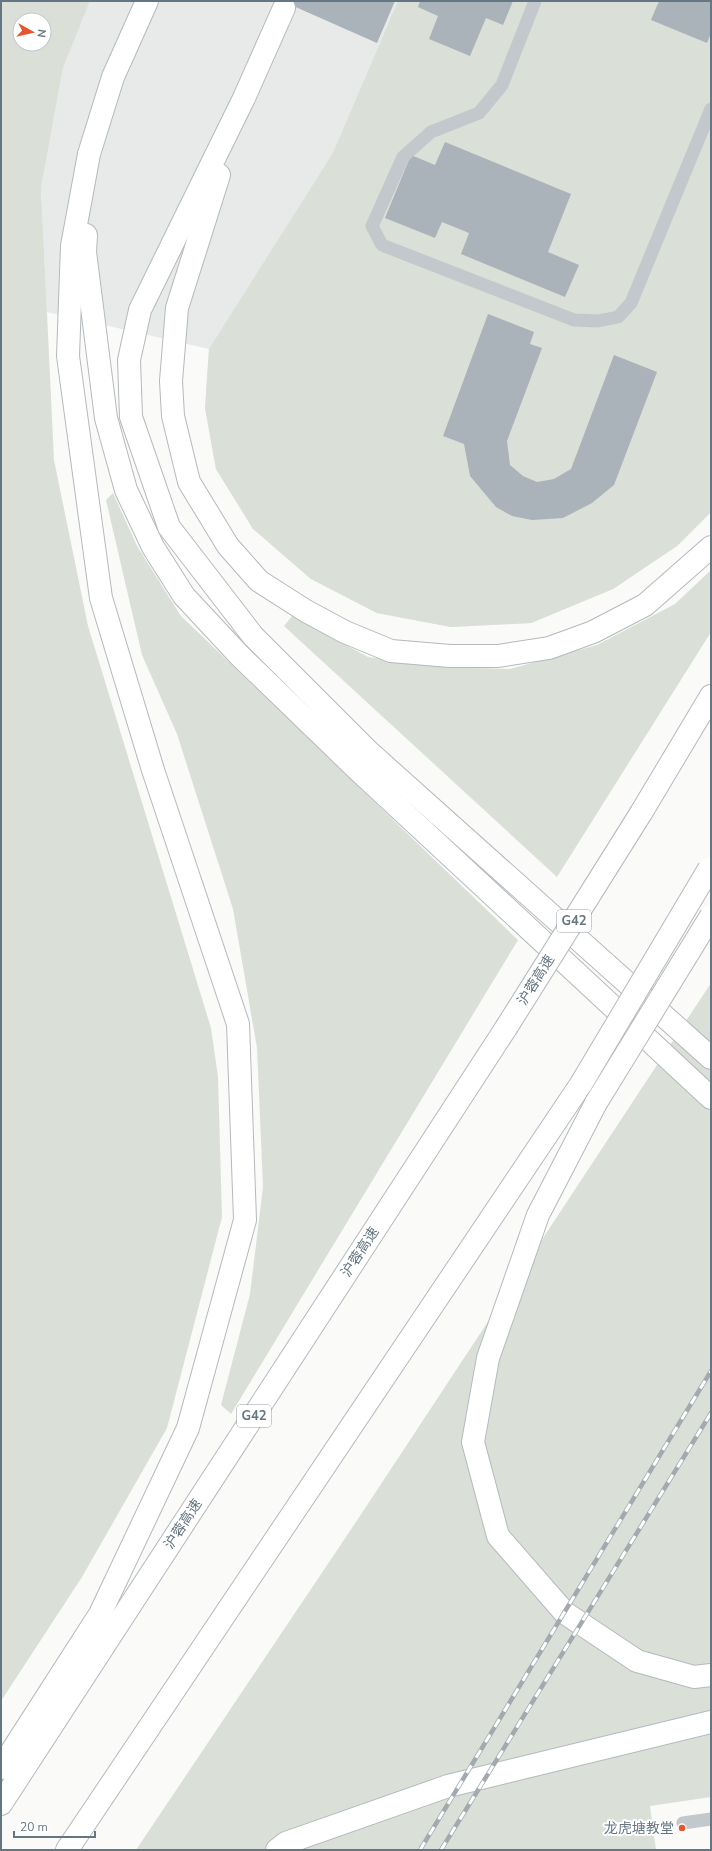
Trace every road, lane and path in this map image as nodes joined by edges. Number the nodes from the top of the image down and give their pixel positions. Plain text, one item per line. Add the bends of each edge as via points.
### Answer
1 (147, 1) edge
2 (534, 1) edge
3 (284, 8) dead end
4 (244, 98) junction
5 (711, 109) edge
6 (89, 154) junction
7 (711, 547) edge
8 (711, 696) edge
9 (710, 867) edge
10 (711, 916) edge
11 (711, 1058) edge
12 (711, 1098) edge
13 (711, 1675) edge
14 (711, 1722) edge
15 (1, 1768) edge
16 (1, 1804) edge
17 (711, 1820) edge
18 (683, 1823) dead end
19 (67, 1850) edge
20 (277, 1850) edge

1 - 6 highway via 113,77
2 - 5 lane via 502,85 479,113 432,132 403,157 372,226 382,245 574,320 598,322 618,317 631,303
3 - 4 highway
4 - 7 highway via 177,308 171,381 173,416 189,482 228,546 259,581 345,632 391,651 450,656 498,656 549,648 593,632 645,605
4 - 11 highway via 140,310 128,360 131,417 169,527 253,636 369,752
6 - 12 highway via 85,252 106,418 126,490 152,547 184,596 239,656 357,769
6 - 15 highway via 72,246 68,356 101,598 153,770 238,1024 245,1220 188,1428 100,1614
8 - 16 highway, 沪蓉高速 / G42, bridge via 506,1028
9 - 19 highway, bridge via 581,1084
10 - 13 highway, bridge via 596,1103 538,1215 488,1358 473,1442 498,1536 565,1613 637,1661 694,1677
14 - 20 highway via 448,1786 286,1843
17 - 18 lane

